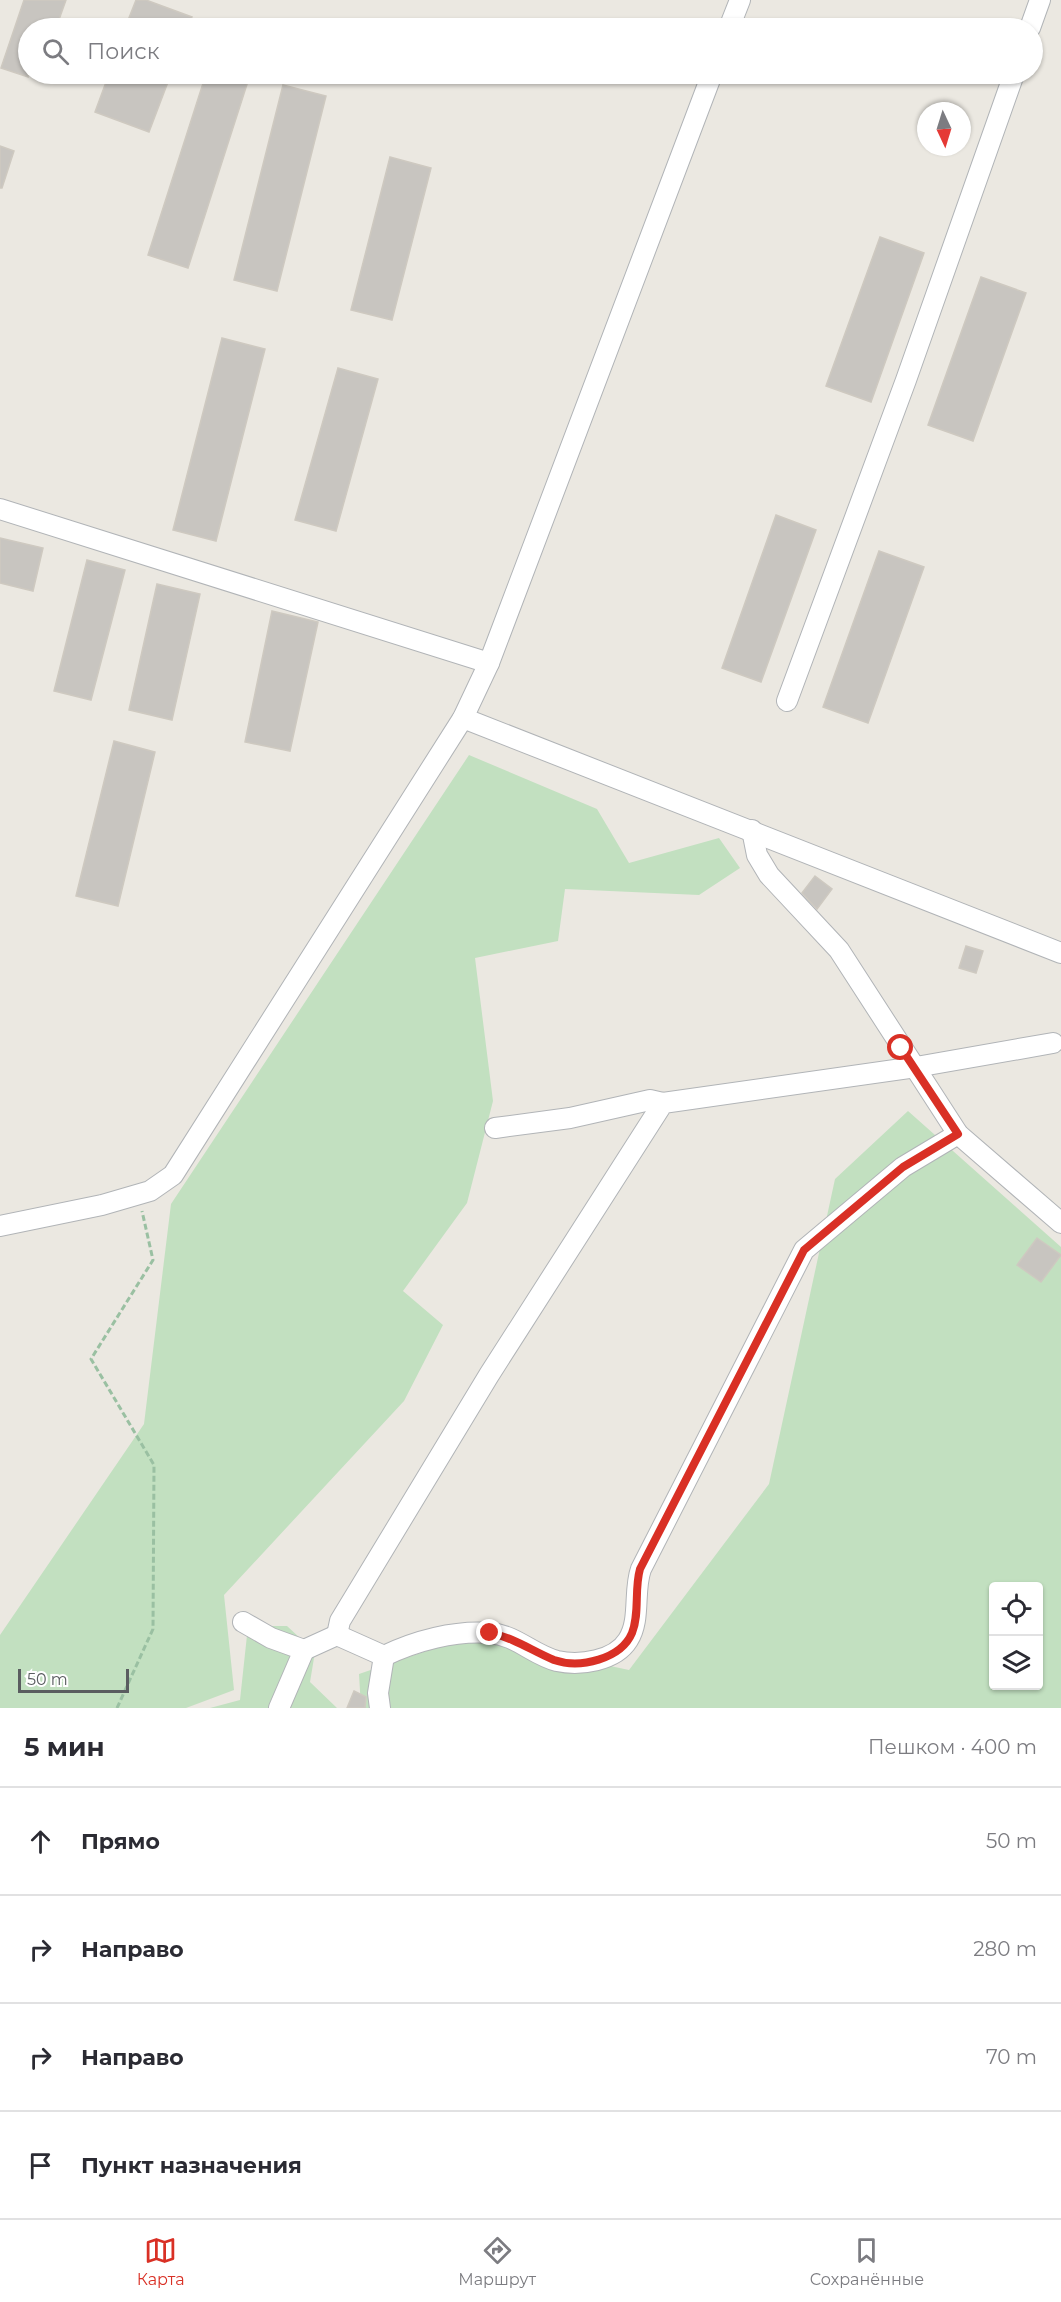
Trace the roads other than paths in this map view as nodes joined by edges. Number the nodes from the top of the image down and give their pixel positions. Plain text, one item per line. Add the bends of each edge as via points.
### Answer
1 (740, 0) edge
2 (1040, 0) edge
3 (733, 18) edge
4 (1034, 18) edge
5 (708, 84) edge
6 (1010, 84) edge
7 (0, 509) edge
8 (489, 663) junction
9 (787, 700) dead end
10 (463, 718) junction
11 (752, 830) junction
12 (1061, 953) edge
13 (1053, 1043) dead end
14 (916, 1067) junction
15 (663, 1103) junction
16 (495, 1128) dead end
17 (958, 1134) junction
18 (1061, 1223) edge
19 (0, 1226) edge
20 (243, 1622) dead end
21 (336, 1635) junction
22 (304, 1650) junction
23 (384, 1656) junction
24 (279, 1708) edge
25 (380, 1708) edge

1 - 3 street
2 - 4 street
5 - 8 street
6 - 9 street
7 - 8 street
8 - 10 street
10 - 11 street
10 - 19 street via 173,1175 138,1195
11 - 12 street
11 - 14 street via 757,855 768,875 839,950
13 - 14 street
14 - 15 street
14 - 17 street
15 - 16 street via 650,1100 570,1118
15 - 21 street via 483,1384 340,1621
17 - 18 street
17 - 23 street via 903,1167 804,1250 640,1569 633,1631 618,1651 608,1658 556,1661 511,1637 470,1633 450,1634
20 - 22 street
21 - 22 street
21 - 23 street
22 - 24 street
23 - 25 street via 378,1693

